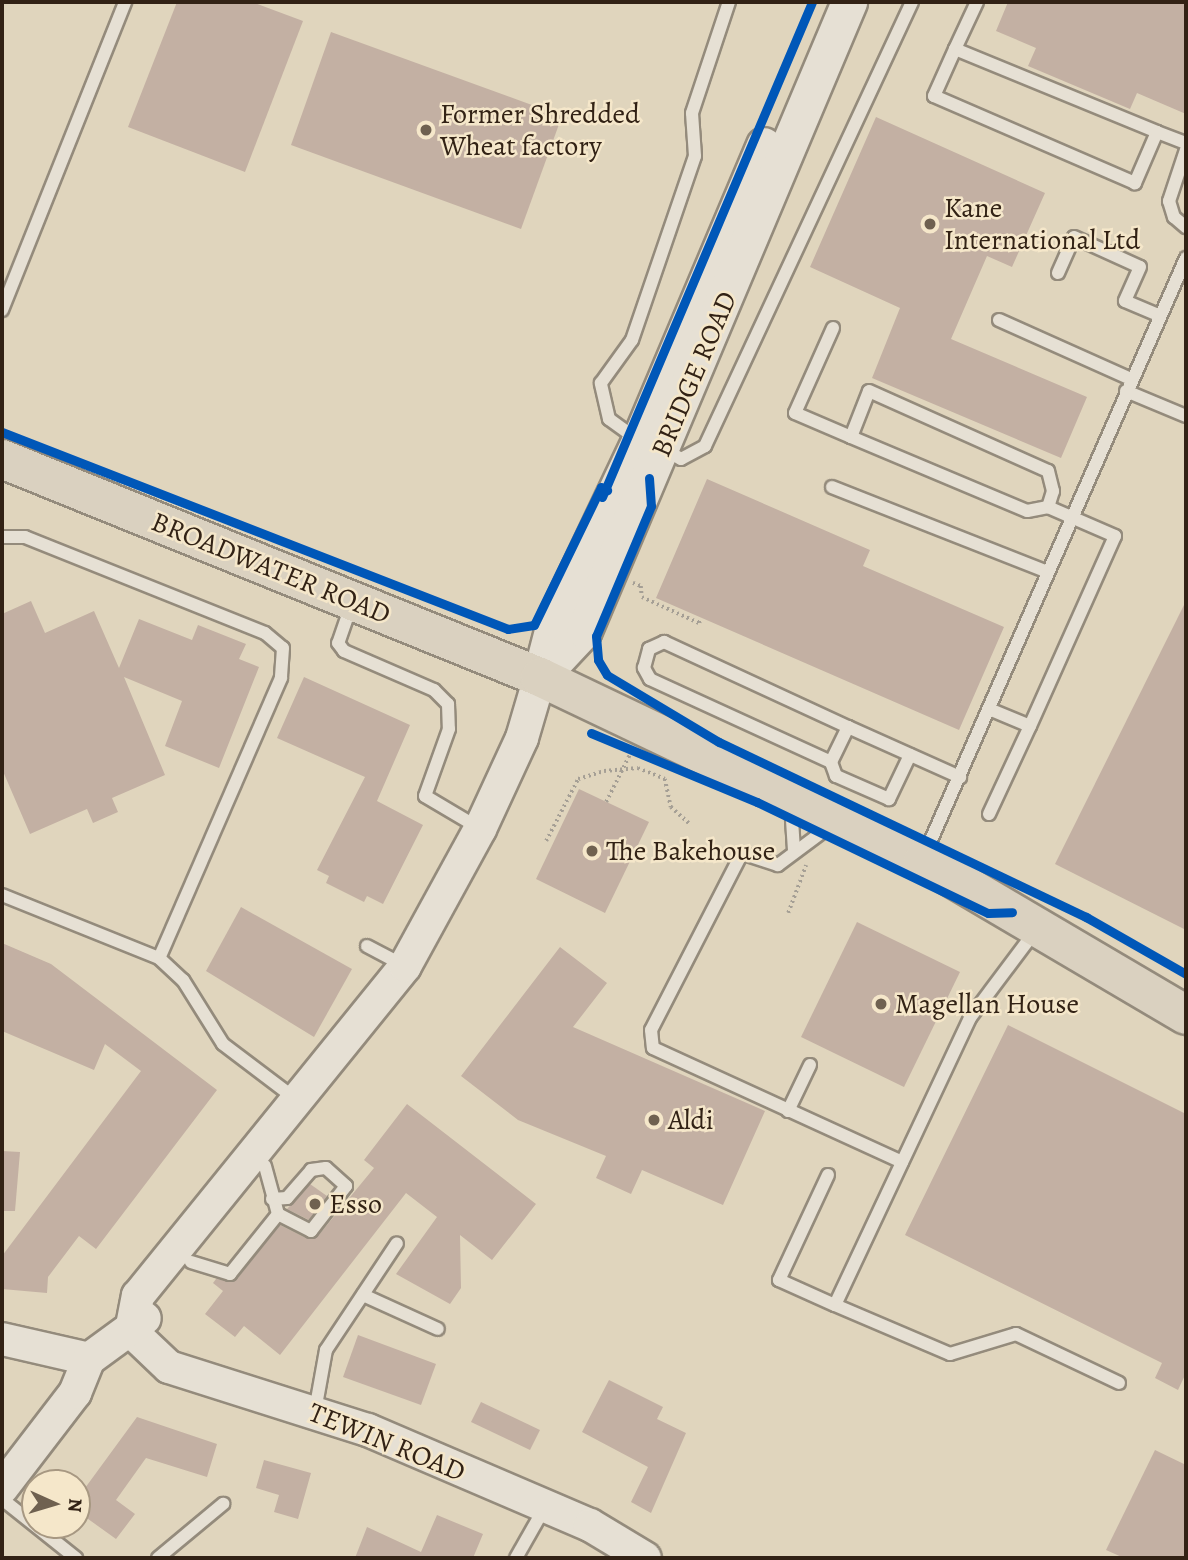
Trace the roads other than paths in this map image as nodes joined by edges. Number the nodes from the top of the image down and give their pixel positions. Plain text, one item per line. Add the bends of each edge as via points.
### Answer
1 (125, 2) edge
2 (729, 2) edge
3 (825, 2) edge
4 (849, 2) edge
5 (912, 2) edge
6 (976, 2) edge
7 (955, 49) junction
8 (1157, 132) junction
9 (1186, 143) edge
10 (1186, 150) edge
11 (1186, 227) edge
12 (1186, 258) edge
13 (1058, 273) dead end
14 (2, 310) edge
15 (1160, 316) junction
16 (999, 320) dead end
17 (833, 328) dead end
18 (1129, 385) junction
19 (1186, 416) edge
20 (851, 437) junction
21 (651, 444) junction
22 (2, 459) edge
23 (832, 487) dead end
24 (1048, 507) junction
25 (1072, 517) junction
26 (2, 537) edge
27 (1048, 572) junction
28 (352, 602) junction
29 (540, 677) junction
30 (989, 709) junction
31 (1030, 726) junction
32 (848, 727) junction
33 (910, 755) junction
34 (831, 762) junction
35 (960, 777) junction
36 (790, 797) junction
37 (989, 814) dead end
38 (480, 829) junction
39 (829, 830) junction
40 (794, 850) junction
41 (923, 860) junction
42 (2, 895) edge
43 (1038, 927) junction
44 (367, 946) dead end
45 (159, 958) junction
46 (405, 966) junction
47 (1186, 1015) edge
48 (810, 1065) dead end
49 (300, 1102) junction
50 (788, 1111) junction
51 (902, 1162) junction
52 (264, 1166) junction
53 (828, 1175) dead end
54 (272, 1199) junction
55 (278, 1214) junction
56 (397, 1243) dead end
57 (191, 1262) junction
58 (363, 1295) junction
59 (835, 1305) junction
60 (438, 1329) dead end
61 (131, 1331) junction
62 (2, 1339) edge
63 (89, 1359) junction
64 (1119, 1383) dead end
65 (315, 1411) junction
66 (2, 1488) edge
67 (2, 1499) edge
68 (223, 1504) dead end
69 (546, 1507) junction
70 (69, 1556) edge
71 (519, 1557) edge
72 (158, 1558) edge
73 (645, 1558) edge

1 - 14 lane
2 - 21 lane via 692,113 695,156 632,340 601,383 609,419
3 - 21 main road, BRIDGE ROAD
4 - 21 main road, BRIDGE ROAD
5 - 21 lane via 705,446 681,458
6 - 7 lane
7 - 8 lane
7 - 8 lane via 934,96 1135,183
8 - 9 lane
10 - 11 lane via 1169,201 1174,217
12 - 15 lane
13 - 15 lane via 1074,237 1140,267 1125,301
15 - 18 lane
16 - 18 lane
17 - 20 lane via 795,413
18 - 19 lane
18 - 25 lane
20 - 24 lane via 1027,511
20 - 24 lane via 869,391 1048,471 1053,491
21 - 29 main road, BRIDGE ROAD via 555,619
22 - 28 main road, BROADWATER ROAD
23 - 27 lane
24 - 25 lane
25 - 27 lane
25 - 31 lane via 1115,536
26 - 45 lane via 25,537 265,633 283,649 281,678
27 - 30 lane
28 - 29 main road, BROADWATER ROAD
28 - 38 lane via 338,643 344,651 434,690 448,704 449,729 425,796
29 - 36 main road, BROADWATER ROAD
29 - 38 street via 522,738
30 - 31 lane
30 - 35 lane
31 - 37 lane
32 - 33 lane
32 - 34 lane
32 - 34 lane via 664,642 649,649 644,668 650,679
33 - 34 lane via 889,799 836,776
33 - 35 lane
35 - 41 lane
36 - 39 main road, BROADWATER ROAD
36 - 40 lane
38 - 46 street
39 - 40 lane
39 - 41 main road, BROADWATER ROAD
40 - 50 lane via 778,865 742,853 651,1030 653,1048
41 - 43 main road, BROADWATER ROAD
42 - 45 lane
43 - 47 main road, BROADWATER ROAD
43 - 51 lane via 970,1018
44 - 46 lane
45 - 49 lane via 183,980 223,1044
46 - 49 street
48 - 50 lane
49 - 52 street via 289,1135
49 - 61 street via 276,1121 138,1296
50 - 51 lane
51 - 59 lane
52 - 54 lane
52 - 57 street
53 - 59 lane via 779,1280
54 - 55 lane
54 - 55 lane via 287,1198 311,1170 326,1168 346,1186 311,1231
55 - 57 lane via 230,1274
56 - 58 lane
57 - 61 street
58 - 60 lane
58 - 65 lane via 326,1350
59 - 64 lane via 950,1354 1016,1334
61 - 63 street
61 - 65 street, TEWIN ROAD via 169,1367
62 - 63 street
63 - 66 street via 75,1393
65 - 69 street, TEWIN ROAD
67 - 70 lane
68 - 72 lane
69 - 71 lane
69 - 73 street, TEWIN ROAD

